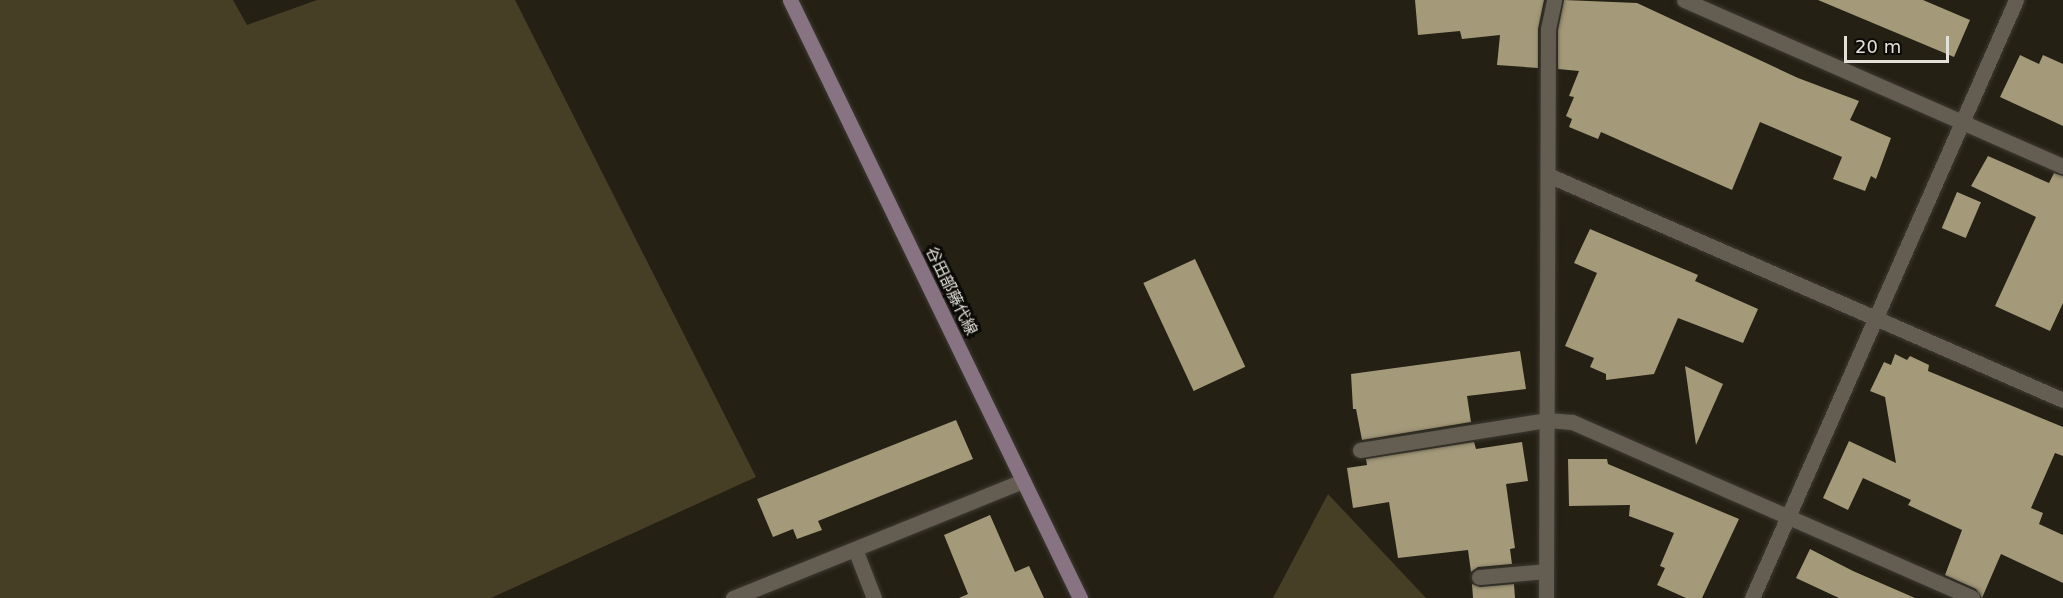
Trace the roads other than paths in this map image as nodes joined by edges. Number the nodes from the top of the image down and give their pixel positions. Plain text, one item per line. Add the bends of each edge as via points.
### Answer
1 (790, 0) edge
2 (1554, 0) edge
3 (1684, 0) edge
4 (2016, 0) edge
5 (1962, 122) junction
6 (2063, 166) edge
7 (1548, 175) junction
8 (1876, 317) junction
9 (2063, 400) edge
10 (1548, 420) junction
11 (1360, 450) dead end
12 (1023, 482) junction
13 (1788, 517) junction
14 (855, 549) junction
15 (1546, 571) junction
16 (1479, 577) dead end
17 (733, 598) edge
18 (874, 598) edge
19 (1080, 598) edge
20 (1546, 598) edge
21 (1752, 598) edge
22 (1972, 598) edge

1 - 12 main road, 谷田部藤代線
2 - 7 street via 1548,29
3 - 5 street
4 - 5 street
5 - 6 street
5 - 8 street
7 - 8 street
7 - 10 street
8 - 9 street
8 - 13 street
10 - 11 street
10 - 13 street via 1572,422
10 - 15 street
12 - 14 street
12 - 19 main road, 谷田部藤代線
13 - 21 street
13 - 22 street
14 - 17 street
14 - 18 street
15 - 16 street
15 - 20 street

